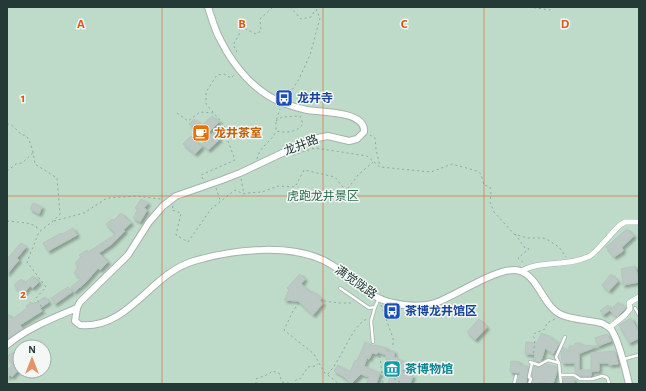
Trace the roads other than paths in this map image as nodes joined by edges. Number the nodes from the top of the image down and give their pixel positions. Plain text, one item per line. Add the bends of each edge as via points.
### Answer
1 (208, 7) edge
2 (639, 222) edge
3 (524, 269) junction
4 (340, 288) dead end
5 (639, 297) edge
6 (379, 298) junction
7 (375, 307) junction
8 (77, 308) junction
9 (635, 308) dead end
10 (639, 315) edge
11 (609, 328) junction
12 (565, 338) dead end
13 (373, 342) dead end
14 (7, 345) edge
15 (639, 355) edge
16 (622, 360) junction
17 (559, 363) junction
18 (560, 375) junction
19 (516, 376) dead end
20 (514, 384) edge
21 (529, 384) edge
22 (561, 384) edge
23 (609, 384) edge
24 (629, 384) edge

1 - 8 street, 龙井路 via 221,42 258,89 284,104 351,116 361,123 364,128 363,134 349,141 328,136 312,139 240,173 169,200 148,222 128,255
2 - 3 street via 631,221 620,225 591,255 571,263
3 - 6 street, 满觉陇路 via 499,272 434,304 414,306
3 - 11 street via 550,306 558,313 600,323
4 - 7 lane via 369,308
5 - 11 street via 629,303 630,309
6 - 7 lane
6 - 8 street, 满觉陇路 via 318,257 287,251 259,250 184,264 164,276 128,309 108,321 80,325 75,321
7 - 13 lane via 371,317
8 - 14 street via 50,319
9 - 10 lane
11 - 16 street via 617,342
12 - 17 lane via 556,357
15 - 16 lane
16 - 24 street
17 - 18 lane
17 - 21 lane via 548,360 539,365 531,363
18 - 22 lane
18 - 23 lane via 574,375 580,379 602,376 606,377
19 - 20 lane

